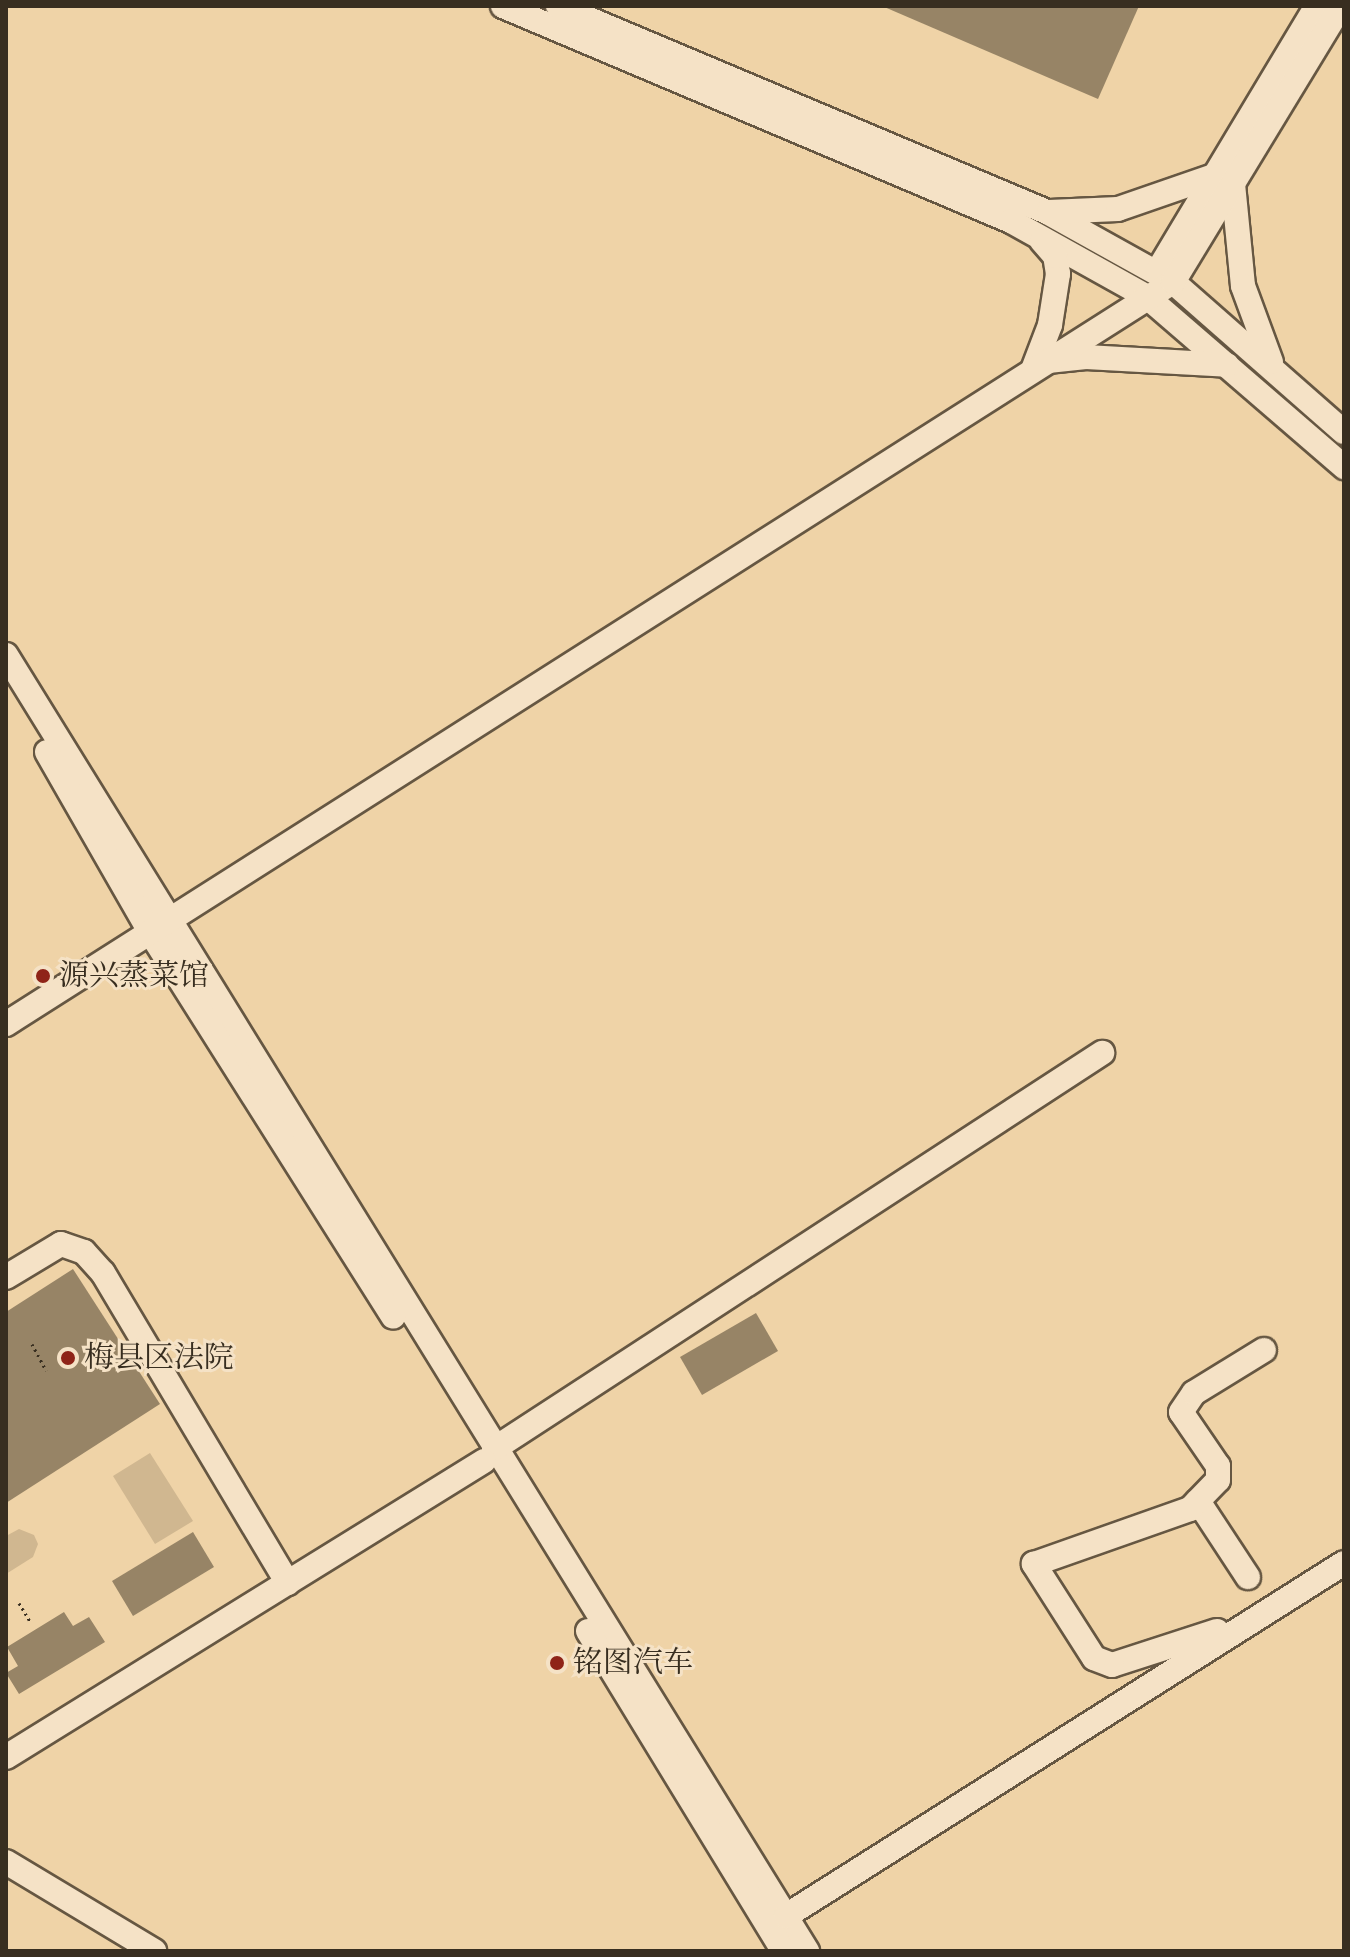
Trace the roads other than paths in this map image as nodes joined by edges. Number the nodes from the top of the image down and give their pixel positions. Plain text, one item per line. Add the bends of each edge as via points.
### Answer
1 (503, 6) edge
2 (558, 6) edge
3 (1317, 6) edge
4 (1341, 6) edge
5 (1224, 179) junction
6 (1047, 212) junction
7 (1037, 236) junction
8 (1165, 277) junction
9 (1146, 296) junction
10 (1038, 364) junction
11 (1227, 365) junction
12 (1273, 368) junction
13 (1344, 432) edge
14 (1344, 467) edge
15 (6, 655) edge
16 (6, 680) edge
17 (159, 926) junction
18 (6, 1024) edge
19 (1102, 1053) dead end
20 (6, 1277) edge
21 (1264, 1350) dead end
22 (489, 1455) junction
23 (1198, 1501) junction
24 (1344, 1563) edge
25 (1248, 1577) dead end
26 (288, 1583) junction
27 (1217, 1631) dead end
28 (6, 1757) edge
29 (6, 1862) edge
30 (786, 1916) junction
31 (154, 1951) edge
32 (783, 1951) edge
33 (807, 1951) edge

1 - 7 street
2 - 6 street
3 - 5 street
4 - 5 street
5 - 6 street via 1118,209
5 - 8 street
5 - 12 street via 1243,286
6 - 8 street
7 - 9 street
7 - 10 street via 1055,256 1058,274
8 - 9 street
8 - 12 street
9 - 10 street
9 - 11 street
10 - 11 street via 1086,357
10 - 17 street
11 - 14 street
12 - 13 street
15 - 17 street
16 - 17 street
17 - 18 street
17 - 22 street
19 - 22 street
20 - 26 street via 61,1244 84,1252 103,1273
21 - 23 street via 1194,1393 1181,1412 1218,1466 1218,1480
22 - 26 street
22 - 30 street
22 - 32 street
23 - 25 street
23 - 27 street via 1190,1509 1034,1564 1094,1658 1112,1665
24 - 30 street
26 - 28 street
29 - 31 street
30 - 33 street

